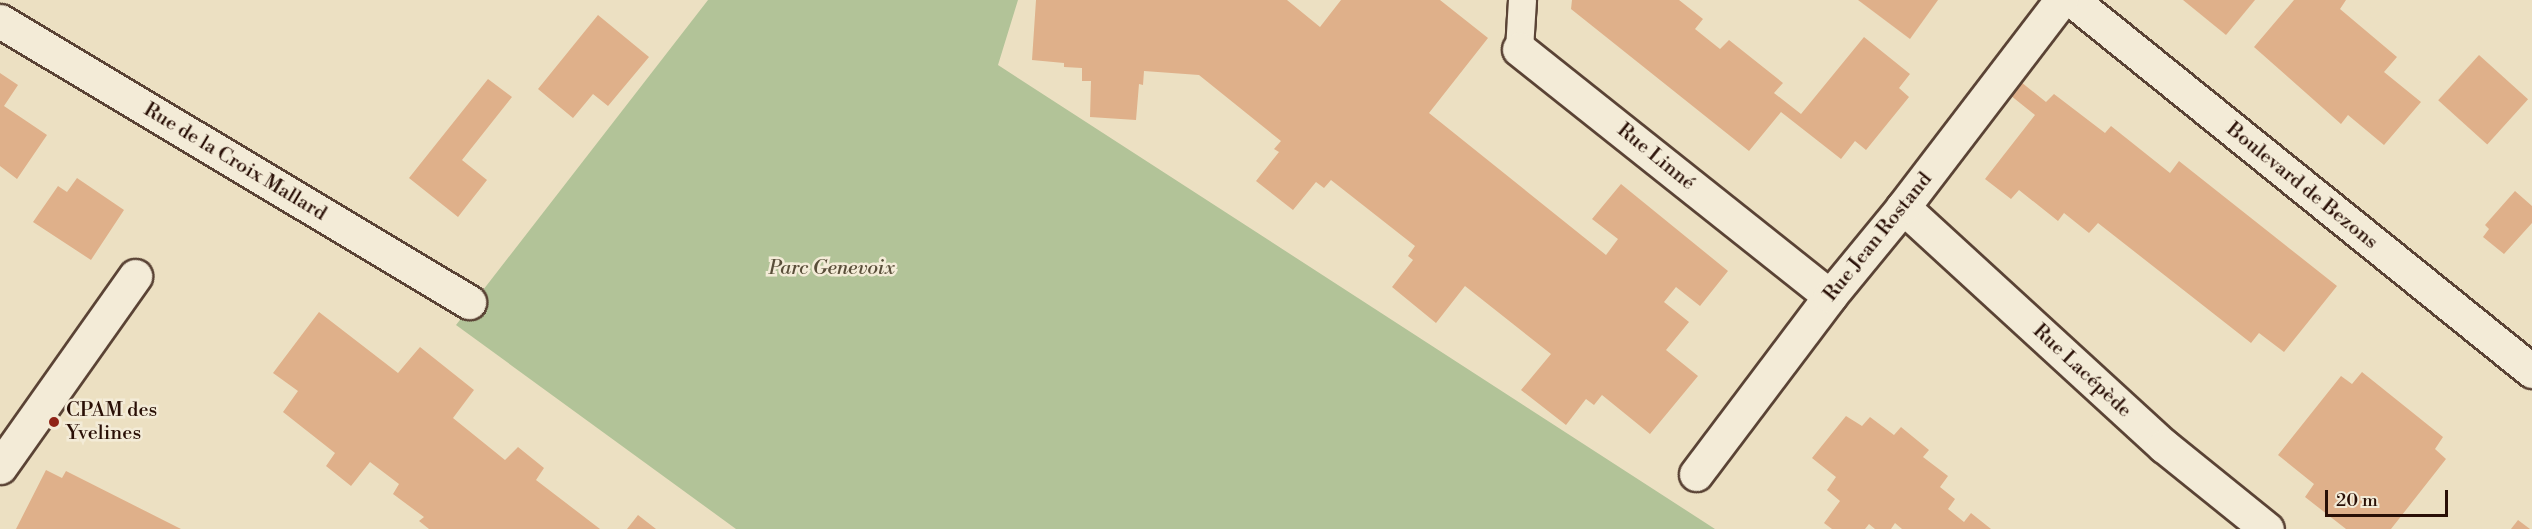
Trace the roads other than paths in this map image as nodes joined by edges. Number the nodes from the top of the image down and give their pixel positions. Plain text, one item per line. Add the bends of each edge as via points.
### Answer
1 (1522, 0) edge
2 (2061, 0) edge
3 (2072, 0) edge
4 (0, 21) edge
5 (1519, 49) joint
6 (1904, 207) junction
7 (135, 276) dead end
8 (1830, 296) junction
9 (469, 302) dead end
10 (2532, 371) edge
11 (0, 467) edge
12 (1696, 474) dead end
13 (2266, 529) edge

1 - 5 street, Rue Linné
2 - 6 street, Rue Jean Rostand
3 - 10 street, Boulevard de Bezons
4 - 9 street, Rue de la Croix Mallard
5 - 8 street, Rue Linné
6 - 8 street, Rue Jean Rostand
6 - 13 street, Rue Lacépède via 2164,446
7 - 11 street
8 - 12 street, Rue Jean Rostand

